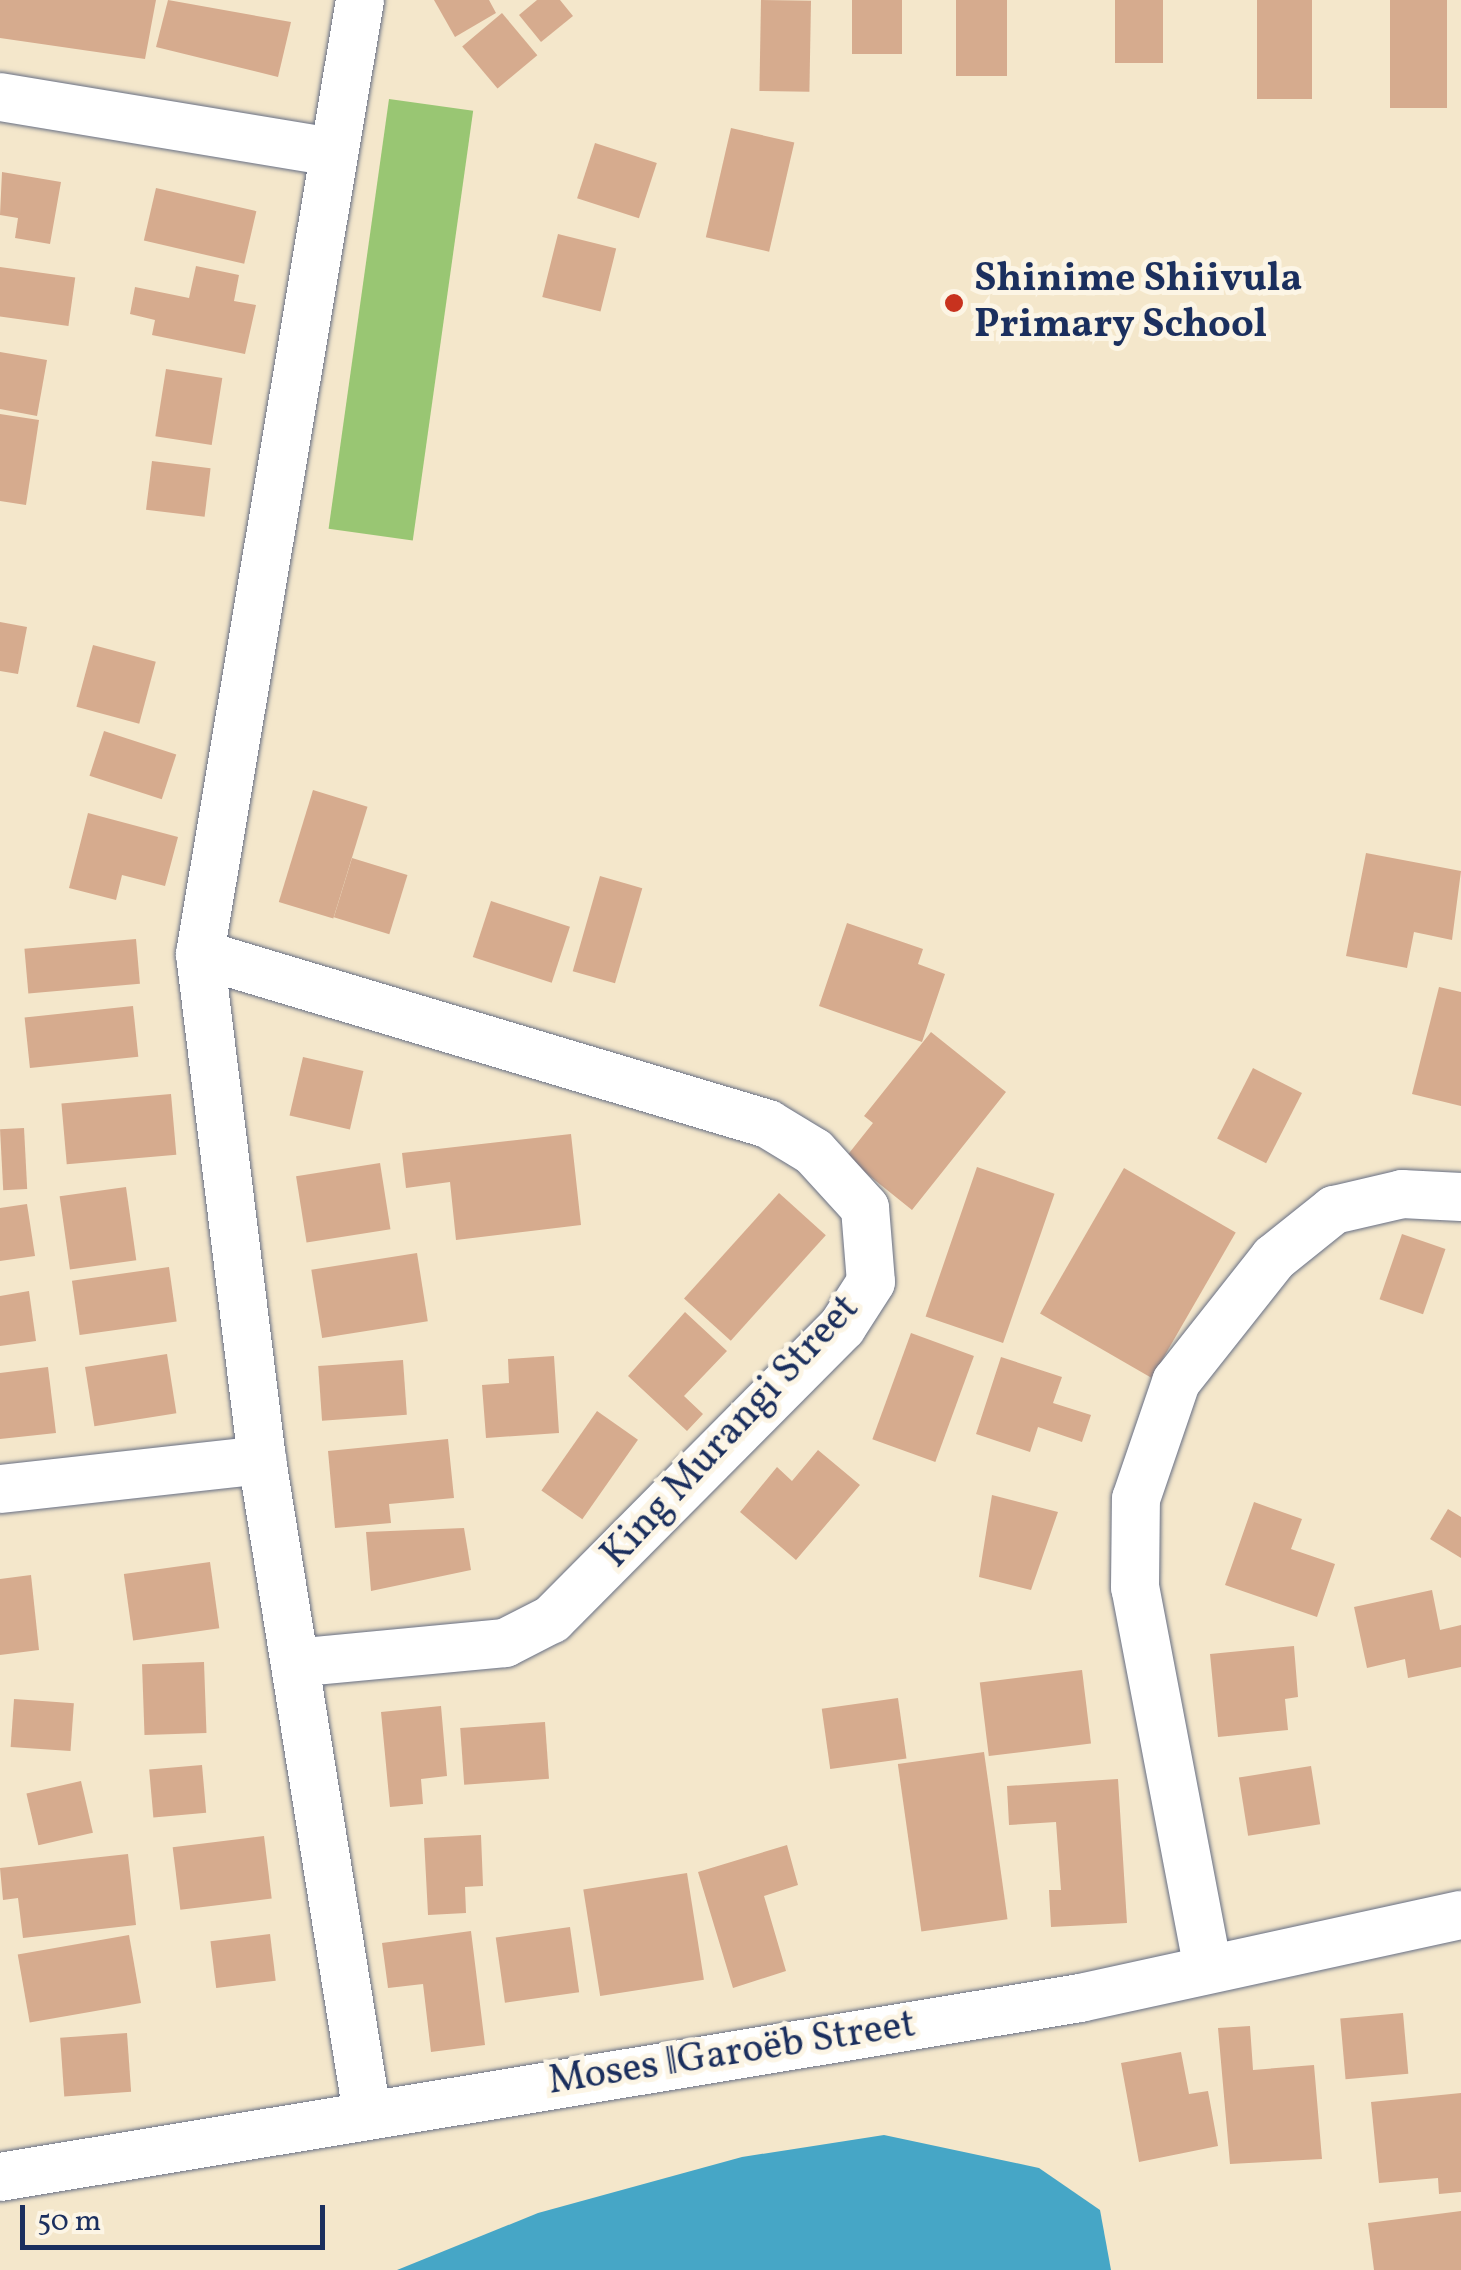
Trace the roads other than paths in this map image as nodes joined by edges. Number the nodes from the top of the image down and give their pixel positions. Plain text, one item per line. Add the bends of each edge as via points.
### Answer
1 (360, 0) edge
2 (0, 98) edge
3 (333, 152) junction
4 (200, 954) junction
5 (1461, 1197) edge
6 (262, 1460) junction
7 (0, 1488) edge
8 (295, 1662) junction
9 (1461, 1915) edge
10 (1208, 1968) junction
11 (367, 2113) junction
12 (0, 2177) edge

1 - 3 street
2 - 3 street
3 - 4 street
4 - 6 street
4 - 8 street, King Murangi Street via 768,1124 814,1152 864,1208 871,1282 842,1326 552,1619 505,1643
5 - 10 street via 1402,1194 1334,1210 1274,1258 1176,1382 1136,1498 1136,1588
6 - 7 street
6 - 8 street
8 - 11 street
9 - 10 street, Moses ǁGaroëb Street
10 - 11 street, Moses ǁGaroëb Street via 1080,1998
11 - 12 street, Moses ǁGaroëb Street

